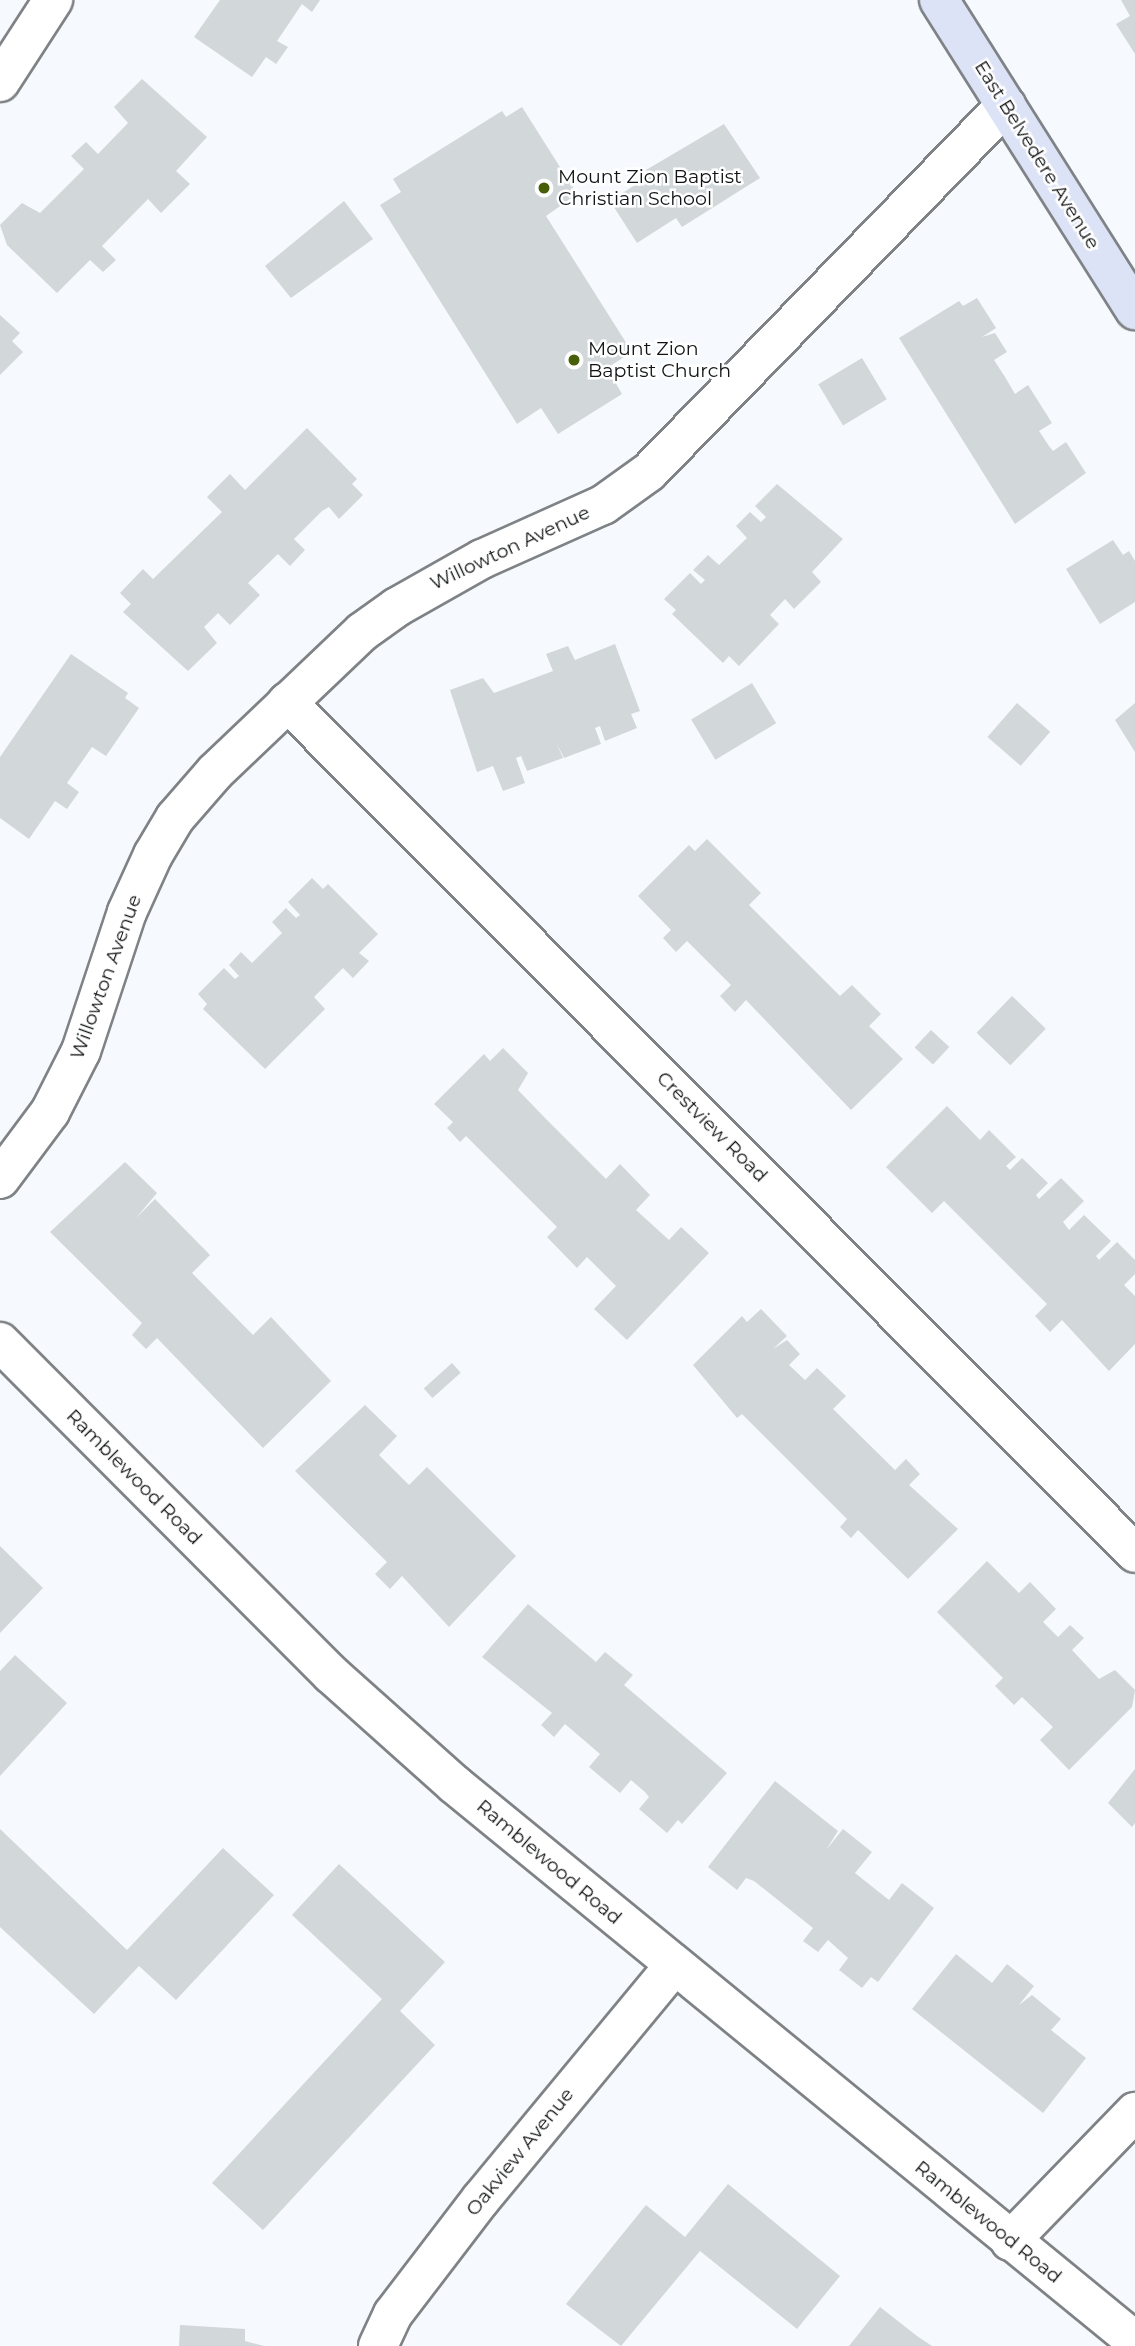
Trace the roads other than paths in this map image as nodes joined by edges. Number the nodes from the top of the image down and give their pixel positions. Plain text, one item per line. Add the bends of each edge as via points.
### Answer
1 (53, 0) edge
2 (939, 0) edge
3 (0, 82) edge
4 (1006, 104) junction
5 (1135, 310) edge
6 (286, 702) junction
7 (0, 1179) edge
8 (0, 1342) edge
9 (1135, 1553) edge
10 (674, 1966) junction
11 (1135, 2112) edge
12 (1010, 2241) junction
13 (1135, 2341) edge
14 (377, 2346) edge

1 - 3 street
2 - 4 main road, East Belvedere Avenue
4 - 5 main road, East Belvedere Avenue
4 - 6 street, Willowton Avenue via 649,472 565,525 427,587 362,632
6 - 7 street, Willowton Avenue via 175,818 127,912 75,1063 50,1112
6 - 9 street, Crestview Road
8 - 10 street, Ramblewood Road via 331,1674
10 - 12 street, Ramblewood Road
10 - 14 street, Oakview Avenue via 481,2199 393,2315
11 - 12 street
12 - 13 street, Ramblewood Road

